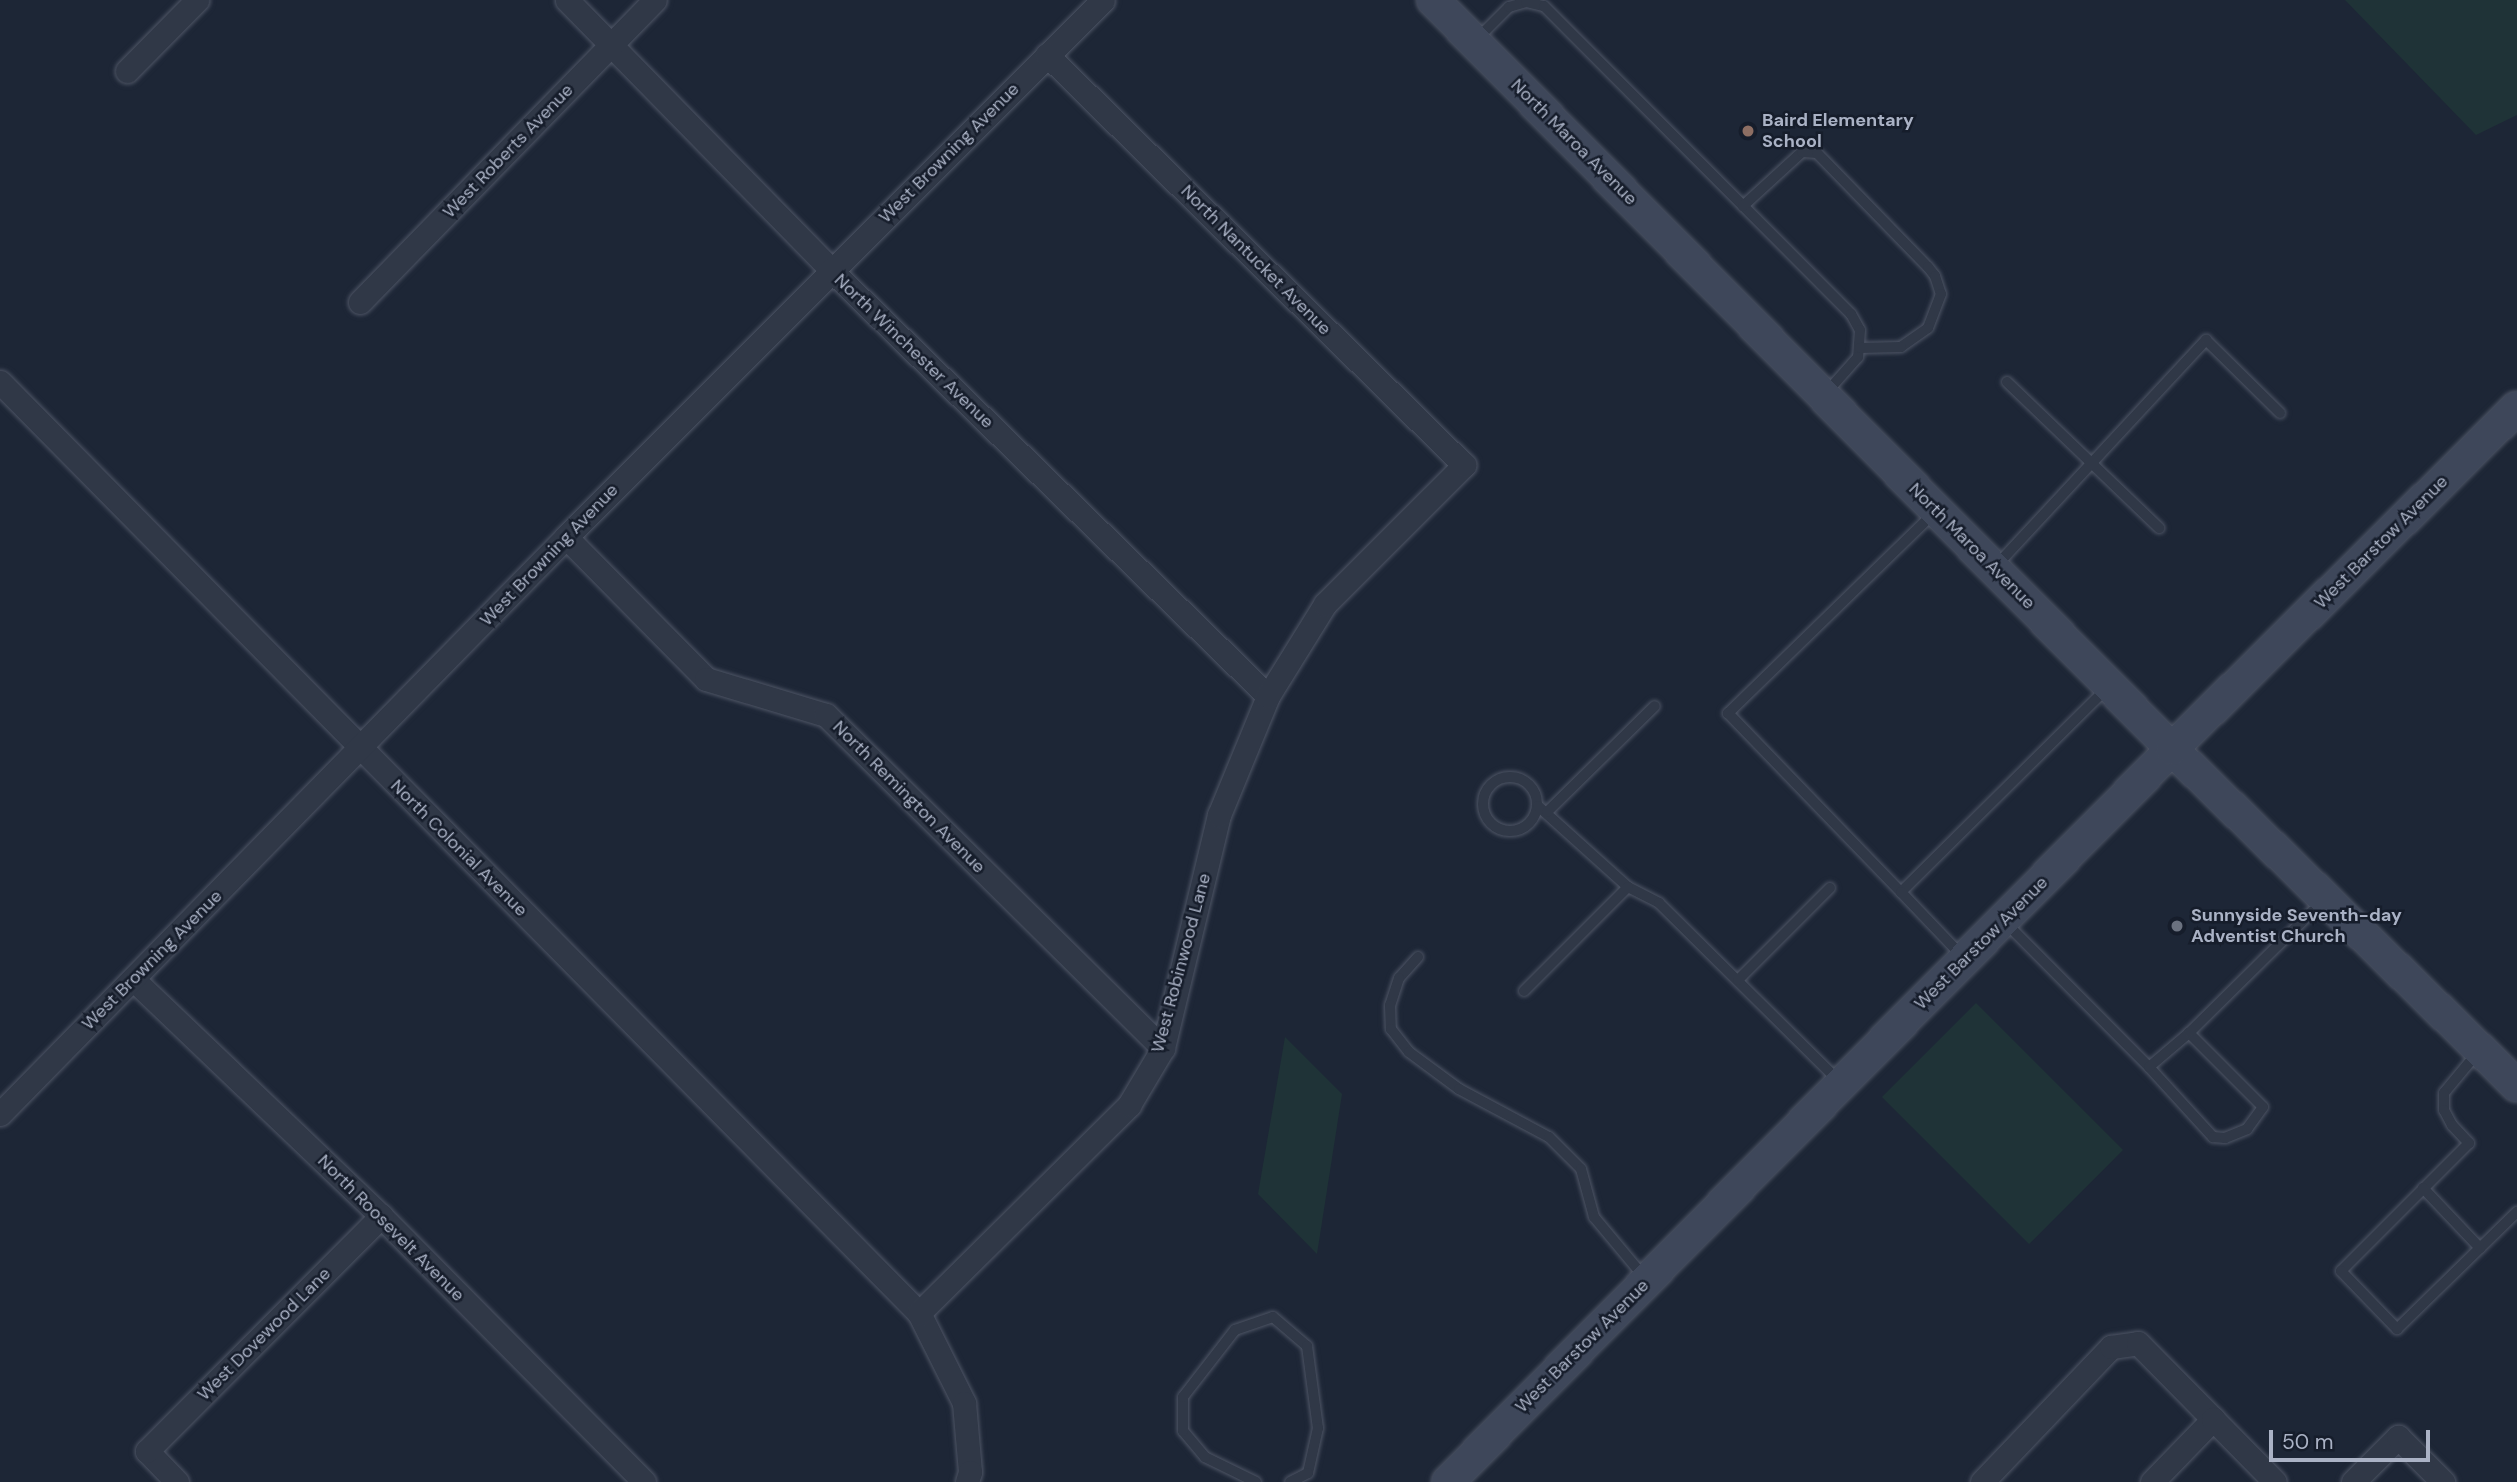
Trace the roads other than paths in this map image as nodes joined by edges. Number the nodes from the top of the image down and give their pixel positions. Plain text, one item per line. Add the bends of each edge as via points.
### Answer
1 (197, 0) edge
2 (566, 0) edge
3 (655, 0) edge
4 (1102, 0) edge
5 (1433, 0) edge
6 (1474, 41) junction
7 (611, 45) junction
8 (1048, 55) junction
9 (127, 71) dead end
10 (1744, 206) junction
11 (831, 270) junction
12 (360, 302) dead end
13 (1860, 348) junction
14 (0, 382) edge
15 (2007, 382) dead end
16 (1824, 396) junction
17 (2517, 408) edge
18 (2280, 413) dead end
19 (2093, 464) junction
20 (1464, 465) joint
21 (1937, 510) junction
22 (2159, 528) dead end
23 (566, 537) junction
24 (1994, 568) junction
25 (2109, 685) junction
26 (1268, 696) junction
27 (1655, 706) dead end
28 (360, 749) junction
29 (2172, 749) junction
30 (1542, 809) junction
31 (1628, 887) junction
32 (1829, 888) dead end
33 (1901, 892) junction
34 (2325, 899) junction
35 (2004, 921) junction
36 (1418, 957) dead end
37 (1965, 959) junction
38 (133, 979) junction
39 (1738, 980) junction
40 (1524, 991) dead end
41 (2189, 1033) junction
42 (1163, 1048) junction
43 (2480, 1050) junction
44 (2149, 1067) junction
45 (1841, 1083) junction
46 (2517, 1086) edge
47 (0, 1114) edge
48 (2423, 1188) junction
49 (2517, 1212) edge
50 (381, 1216) junction
51 (2480, 1248) junction
52 (1647, 1280) junction
53 (919, 1312) junction
54 (2213, 1419) junction
55 (1310, 1478) edge
56 (177, 1482) edge
57 (644, 1482) edge
58 (967, 1482) edge
59 (1256, 1482) edge
60 (1290, 1482) edge
61 (1448, 1482) edge
62 (1982, 1482) edge
63 (2152, 1482) edge
64 (2275, 1482) edge
65 (2353, 1482) edge
66 (2443, 1482) edge

1 - 9 street
2 - 7 street, North Winchester Avenue
3 - 7 street, West Roberts Avenue
4 - 8 street, West Browning Avenue
5 - 6 main road, North Maroa Avenue
6 - 10 lane via 1509,7 1526,2 1544,6
6 - 16 main road, North Maroa Avenue
7 - 11 street, North Winchester Avenue
7 - 12 street, West Roberts Avenue
8 - 11 street, West Browning Avenue
8 - 20 street, North Nantucket Avenue
10 - 13 lane via 1857,322
10 - 13 lane via 1802,152 1817,153 1935,276 1941,295 1928,328 1901,347
11 - 23 street, West Browning Avenue
11 - 26 street, North Winchester Avenue
13 - 16 lane via 1854,365
14 - 28 street, North Colonial Avenue
15 - 19 lane
16 - 21 main road, North Maroa Avenue
17 - 29 main road, West Barstow Avenue
18 - 19 lane via 2206,340
19 - 22 lane
19 - 24 lane
20 - 26 street, West Robinwood Lane via 1325,604
21 - 24 main road, North Maroa Avenue
21 - 33 lane via 1728,713
23 - 28 street, West Browning Avenue
23 - 42 street, North Remington Avenue via 706,679 826,715
24 - 25 main road, North Maroa Avenue
25 - 29 main road, North Maroa Avenue
25 - 33 lane
26 - 42 street, West Robinwood Lane via 1219,815
27 - 30 lane
28 - 38 street, West Browning Avenue
28 - 53 street, North Colonial Avenue
29 - 34 main road, North Maroa Avenue
29 - 35 main road, West Barstow Avenue
30 - 30 lane via 1524,828 1507,831 1491,824 1484,799 1500,779 1518,778 1532,789
30 - 31 lane
31 - 39 lane via 1658,903
31 - 40 lane
32 - 39 lane
33 - 37 lane
34 - 41 lane
34 - 43 main road, North Maroa Avenue
35 - 37 main road, West Barstow Avenue
35 - 44 lane
36 - 52 lane via 1399,978 1390,1005 1391,1029 1409,1052 1459,1089 1549,1136 1581,1169 1594,1217
37 - 45 main road, West Barstow Avenue
38 - 47 street, West Browning Avenue
38 - 50 street, North Roosevelt Avenue
39 - 45 lane
41 - 44 lane
41 - 44 lane via 2263,1107 2247,1129 2225,1138 2213,1137
42 - 53 street, West Robinwood Lane via 1129,1105
43 - 46 main road, North Maroa Avenue
43 - 48 lane via 2444,1093 2444,1110 2469,1143
45 - 52 main road, West Barstow Avenue
48 - 51 lane
48 - 51 lane via 2341,1271 2397,1329
49 - 51 lane
50 - 56 street, West Dovewood Lane via 147,1451
50 - 57 street, North Roosevelt Avenue
52 - 61 main road, West Barstow Avenue
53 - 58 street via 964,1403
54 - 62 street via 2138,1343 2111,1347
54 - 63 street
54 - 64 street
55 - 59 lane via 1318,1428 1307,1346 1273,1317 1235,1331 1183,1396 1183,1432 1205,1457
55 - 60 lane
65 - 66 street via 2398,1437

